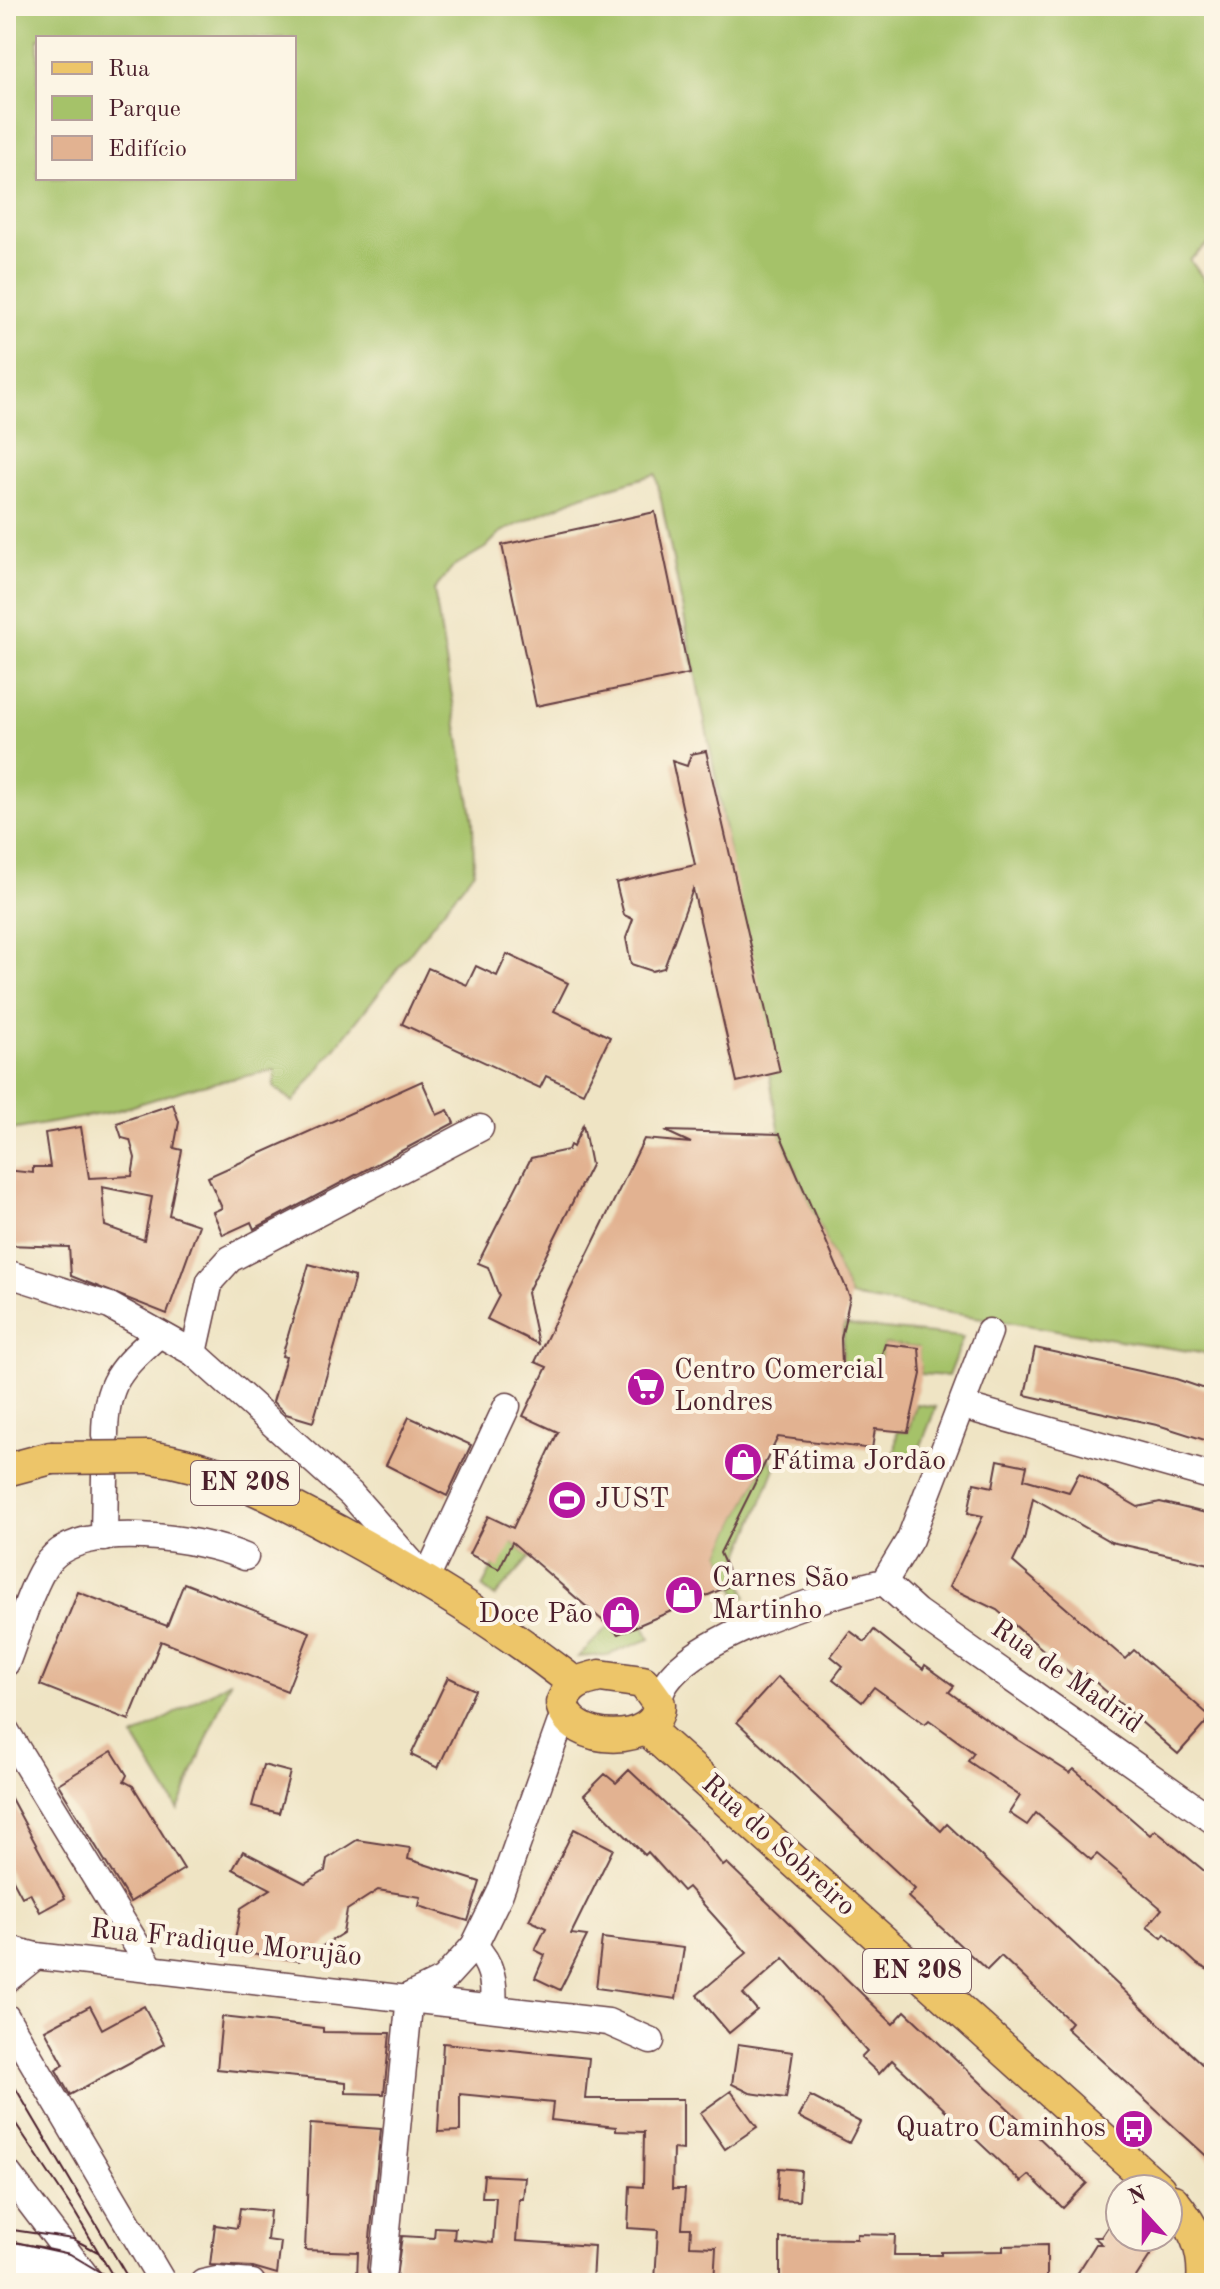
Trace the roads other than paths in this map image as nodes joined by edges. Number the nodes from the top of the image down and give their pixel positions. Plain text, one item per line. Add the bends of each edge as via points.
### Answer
1 (480, 1128) dead end
2 (6, 1273) edge
3 (989, 1332) dead end
4 (159, 1334) junction
5 (194, 1353) junction
6 (507, 1406) dead end
7 (963, 1406) junction
8 (105, 1435) dead end
9 (6, 1470) edge
10 (105, 1476) dead end
11 (1214, 1477) edge
12 (351, 1494) junction
13 (333, 1529) junction
14 (104, 1538) junction
15 (245, 1557) dead end
16 (426, 1579) junction
17 (884, 1582) junction
18 (694, 1655) junction
19 (6, 1663) edge
20 (629, 1677) junction
21 (575, 1709) junction
22 (652, 1716) junction
23 (6, 1731) edge
24 (1214, 1821) edge
25 (474, 1946) junction
26 (6, 1948) edge
27 (36, 1956) junction
28 (152, 1970) junction
29 (6, 1980) edge
30 (410, 1996) junction
31 (493, 2007) junction
32 (6, 2017) edge
33 (651, 2041) dead end
34 (6, 2171) edge
35 (1142, 2173) edge
36 (1184, 2208) edge
37 (1184, 2215) edge
38 (1214, 2230) edge
39 (6, 2255) edge
40 (383, 2270) dead end
41 (1214, 2272) edge
42 (89, 2283) edge
43 (163, 2283) edge
44 (203, 2283) edge
45 (252, 2283) edge
46 (1204, 2283) edge

1 - 5 street via 230,1259 210,1281
2 - 4 street via 110,1306
3 - 7 street
4 - 5 street
4 - 8 street via 124,1365 109,1389
5 - 12 street
6 - 16 street
7 - 11 street
7 - 17 street via 910,1539
9 - 13 main road, EN 208, bridge via 51,1458 149,1457 188,1463 230,1475
10 - 14 street
12 - 13 street via 363,1511 365,1526 353,1534
12 - 16 street
13 - 16 main road, EN 208
14 - 15 street via 192,1540
14 - 19 street via 68,1548 47,1562
16 - 21 main road, EN 208
17 - 18 street via 834,1592 789,1609
17 - 24 street, Rua de Madrid via 917,1612
18 - 20 street
18 - 22 street via 664,1680
20 - 21 main road via 600,1676
20 - 22 main road, Rua do Sobreiro via 643,1682
21 - 22 main road via 620,1735
21 - 25 street via 554,1736 500,1893
22 - 35 main road, Rua do Sobreiro / EN 208
23 - 28 street
25 - 30 street via 443,1980
25 - 31 street via 489,1964
26 - 27 street, Rua Fradique Morujão
27 - 28 street, Rua Fradique Morujão
27 - 29 street
28 - 30 street, Rua Fradique Morujão
30 - 31 street, Rua Fradique Morujão
30 - 40 street
31 - 33 street, Rua Fradique Morujão via 608,2022
32 - 43 street
34 - 42 street
36 - 38 main road, Rua do Sobreiro / EN 208
37 - 46 main road, Rua do Sobreiro via 1195,2228
39 - 42 street via 50,2262
41 - 46 main road
44 - 45 street

